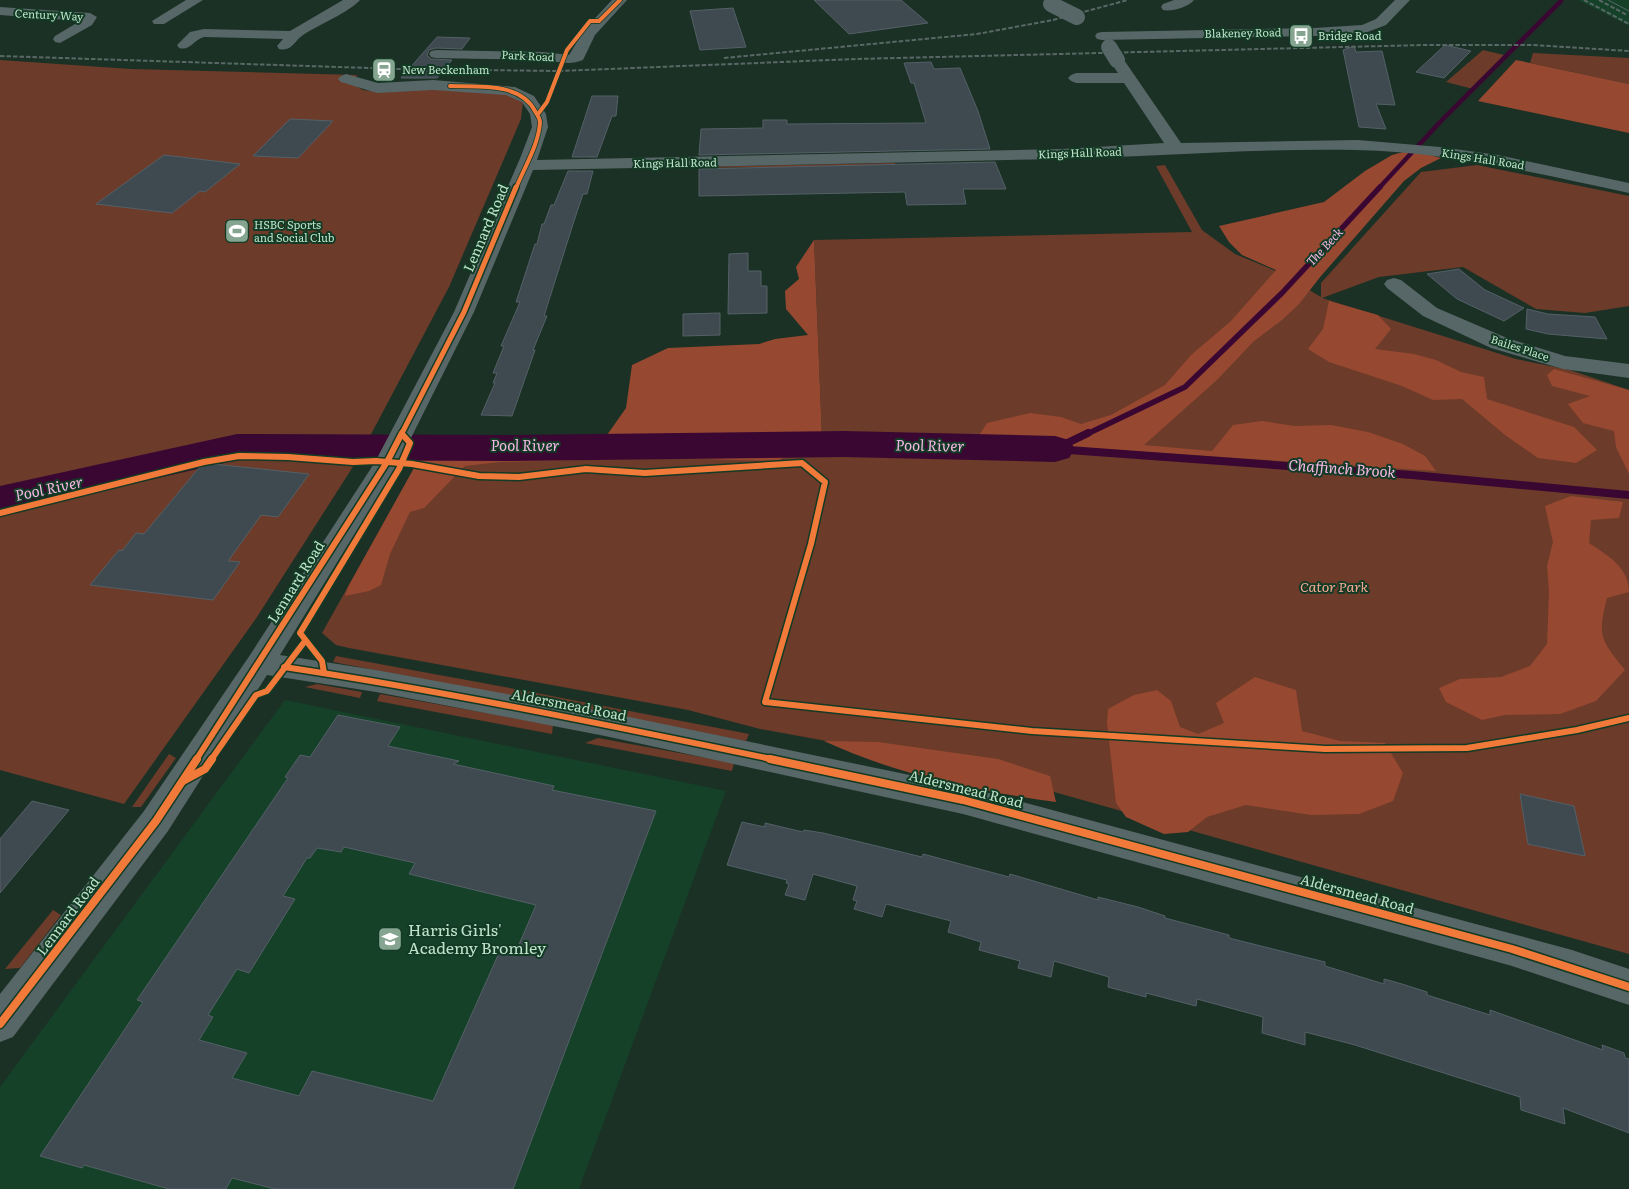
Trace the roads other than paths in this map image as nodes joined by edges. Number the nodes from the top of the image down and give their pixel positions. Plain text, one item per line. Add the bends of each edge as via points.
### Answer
1 (17, 0) edge
2 (196, 0) edge
3 (353, 0) edge
4 (620, 0) edge
5 (1187, 0) edge
6 (1403, 0) edge
7 (1048, 2) edge
8 (0, 7) edge
9 (1168, 7) dead end
10 (0, 11) edge
11 (159, 21) dead end
12 (60, 39) dead end
13 (184, 45) dead end
14 (1109, 48) junction
15 (436, 54) dead end
16 (1076, 78) dead end
17 (1130, 78) junction
18 (346, 79) dead end
19 (1176, 148) junction
20 (526, 165) junction
21 (1629, 188) edge
22 (1394, 284) dead end
23 (1629, 372) edge
24 (260, 663) junction
25 (1629, 987) edge
26 (0, 1024) edge

1 - 8 street, Century Way
2 - 11 street
3 - 13 street via 289,41 204,33 195,35
4 - 15 street, Park Road via 580,46 578,57 571,60 543,56
5 - 9 street
6 - 14 street, Blakeney Road via 1381,22 1365,29
7 - 14 street, bridge via 1090,25
10 - 12 street, Century Way via 90,17
14 - 17 street
16 - 17 street
17 - 19 street
18 - 20 street, Lennard Road via 377,88 433,85 509,90 528,99 538,114 540,127
19 - 20 street, Kings Hall Road via 1061,154
19 - 21 street, Kings Hall Road via 1352,145 1409,148 1552,171
20 - 24 street, Lennard Road via 464,312 402,434
22 - 23 street, Bailes Place via 1430,312 1499,343 1563,362
24 - 25 street, Aldersmead Road via 605,724 963,800 1512,950
24 - 26 street, Lennard Road via 156,821

